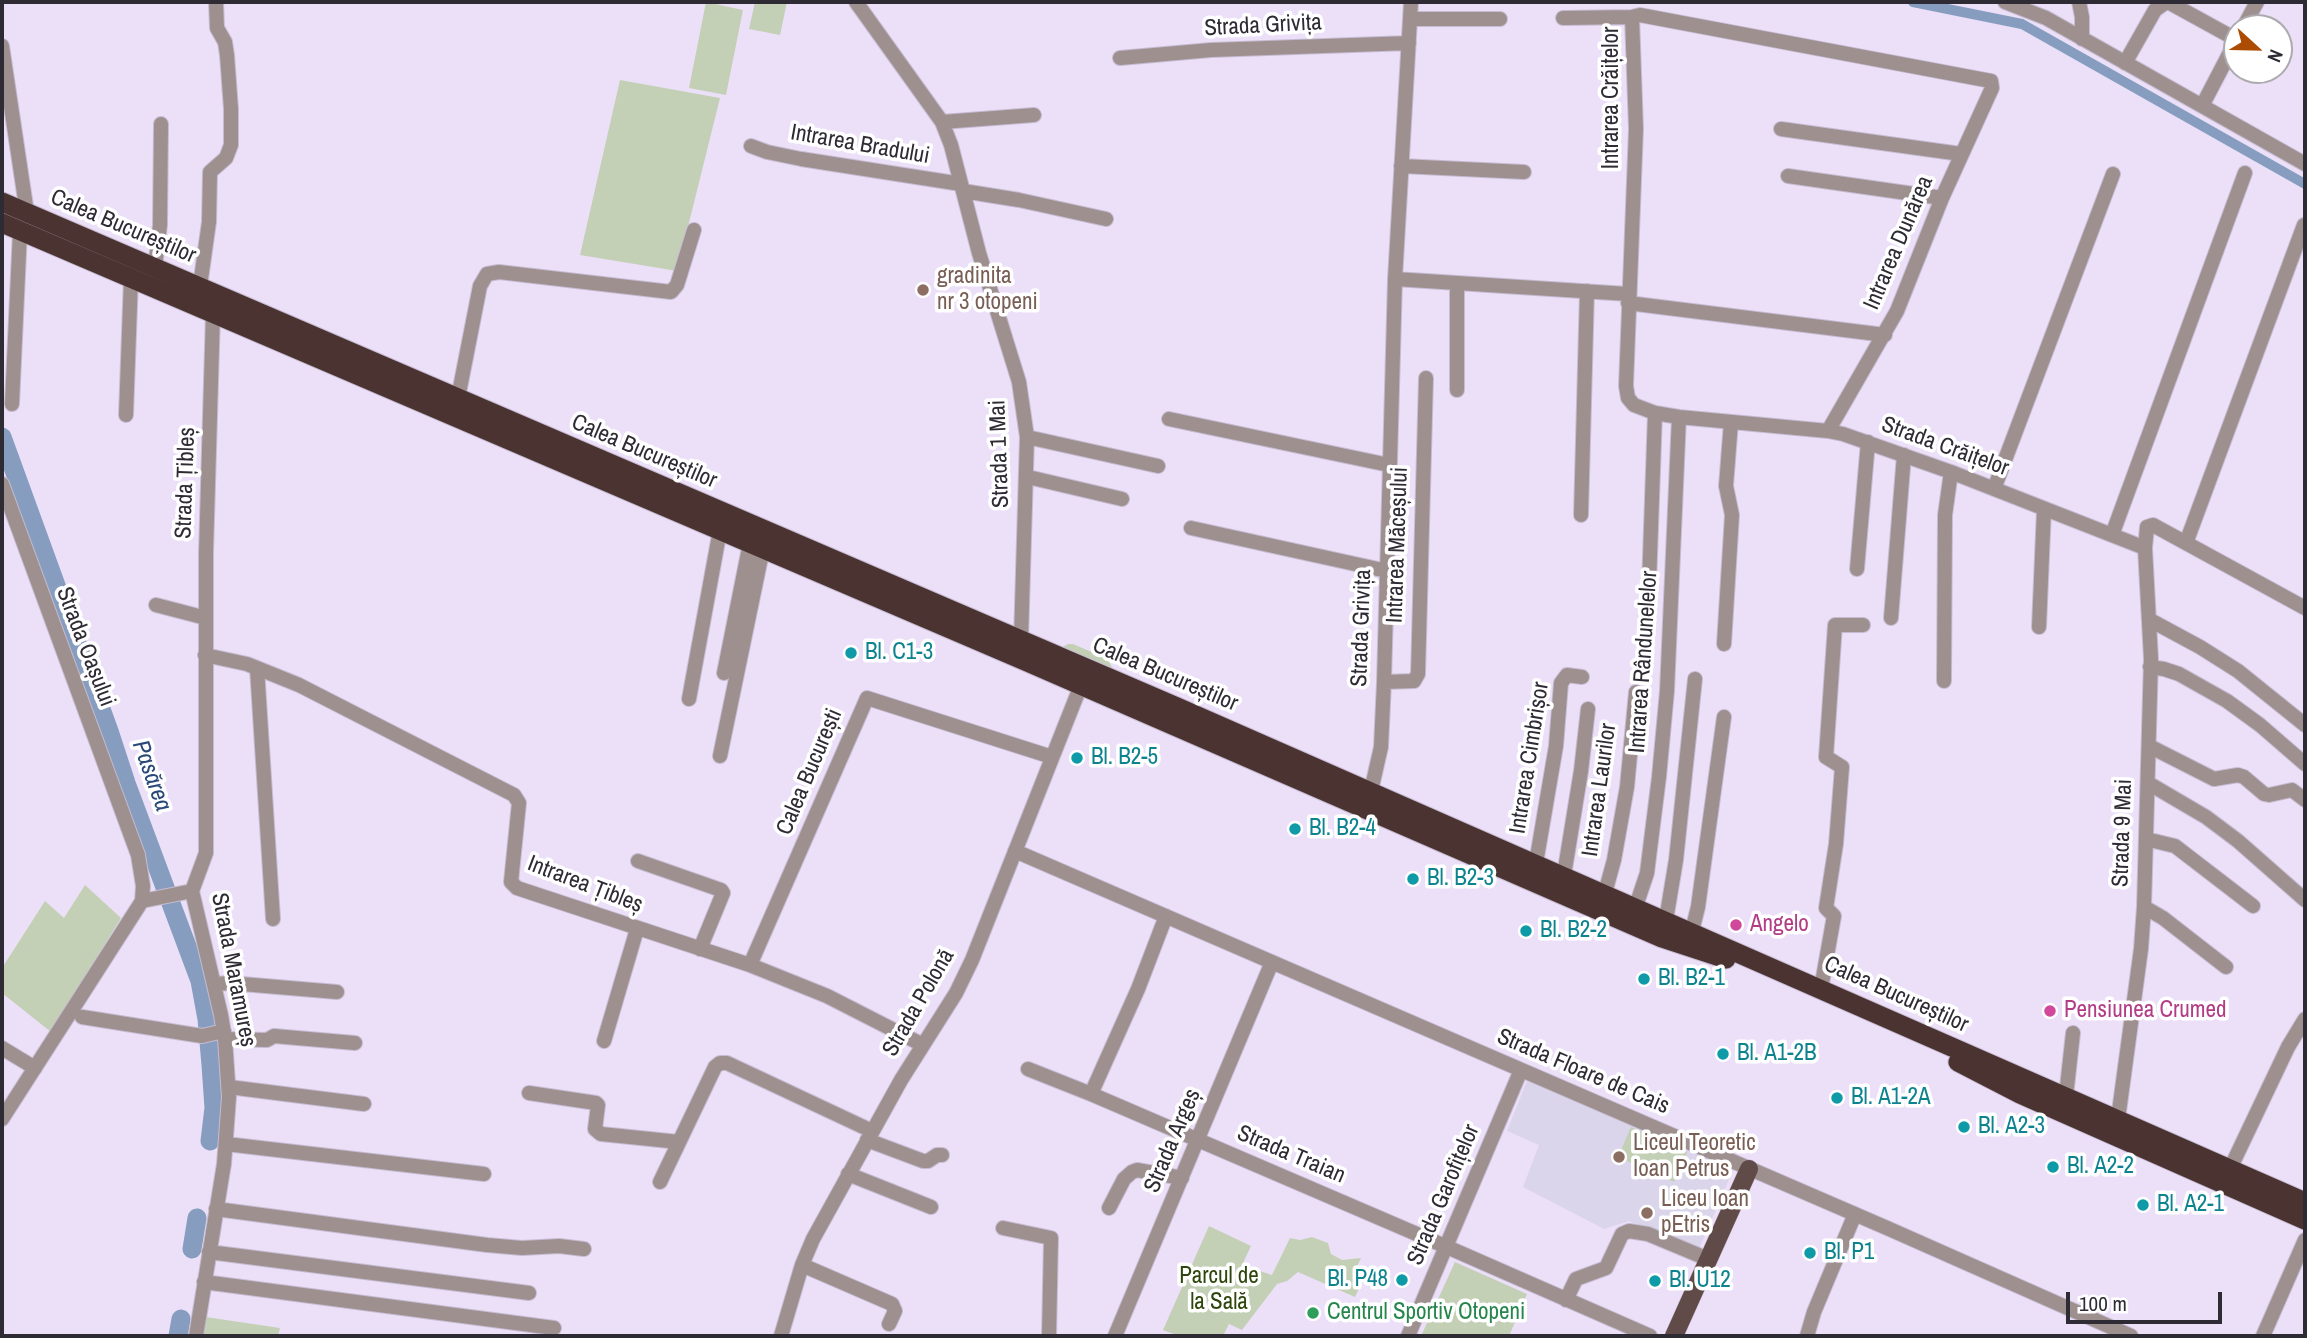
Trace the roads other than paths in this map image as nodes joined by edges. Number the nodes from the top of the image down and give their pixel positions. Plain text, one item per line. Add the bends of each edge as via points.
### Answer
1 (216, 2) edge
2 (856, 2) edge
3 (1411, 2) edge
4 (2006, 2) edge
5 (2079, 2) edge
6 (1563, 18) dead end
7 (1632, 18) junction
8 (1410, 19) junction
9 (1500, 19) dead end
10 (2223, 28) edge
11 (2082, 39) junction
12 (1409, 43) junction
13 (2, 46) edge
14 (1120, 58) dead end
15 (2125, 63) junction
16 (2223, 63) edge
17 (1977, 77) joint
18 (2202, 106) junction
19 (1034, 115) dead end
20 (942, 121) junction
21 (161, 124) dead end
22 (1781, 129) dead end
23 (751, 146) dead end
24 (1961, 154) junction
25 (2305, 164) edge
26 (1401, 166) junction
27 (1524, 172) dead end
28 (2245, 173) dead end
29 (2113, 174) dead end
30 (1788, 176) dead end
31 (962, 188) junction
32 (1942, 198) junction
33 (2, 202) edge
34 (1105, 219) dead end
35 (24, 222) junction
36 (2, 223) edge
37 (2304, 225) edge
38 (694, 230) dead end
39 (155, 267) junction
40 (131, 278) junction
41 (1395, 279) junction
42 (1457, 283) junction
43 (200, 286) junction
44 (1587, 291) junction
45 (1628, 298) junction
46 (213, 313) junction
47 (1885, 335) junction
48 (1426, 379) dead end
49 (1457, 390) dead end
50 (458, 398) junction
51 (12, 404) dead end
52 (1655, 413) junction
53 (126, 415) dead end
54 (1679, 417) junction
55 (1169, 419) dead end
56 (1731, 422) junction
57 (1828, 431) junction
58 (1027, 437) junction
59 (1867, 442) junction
60 (1903, 455) junction
61 (1389, 465) junction
62 (1158, 466) dead end
63 (1951, 472) junction
64 (1028, 477) junction
65 (2, 484) edge
66 (1994, 489) junction
67 (1122, 499) dead end
68 (2045, 509) junction
69 (1581, 515) dead end
70 (1191, 527) dead end
71 (720, 530) junction
72 (2112, 535) junction
73 (2186, 543) junction
74 (756, 545) junction
75 (2145, 548) junction
76 (1857, 569) dead end
77 (1387, 570) junction
78 (1649, 585) dead end
79 (156, 606) dead end
80 (2305, 608) edge
81 (206, 618) junction
82 (1891, 618) dead end
83 (2150, 620) junction
84 (1863, 625) dead end
85 (2039, 628) dead end
86 (1021, 640) junction
87 (1724, 645) dead end
88 (205, 654) junction
89 (2150, 667) junction
90 (257, 668) junction
91 (724, 673) dead end
92 (1581, 677) dead end
93 (1695, 679) dead end
94 (1944, 681) dead end
95 (1384, 682) junction
96 (1081, 685) junction
97 (1636, 692) dead end
98 (689, 699) dead end
99 (1588, 709) dead end
100 (1724, 717) dead end
101 (2305, 725) edge
102 (2149, 746) junction
103 (720, 756) dead end
104 (1052, 757) junction
105 (2305, 764) edge
106 (2148, 783) junction
107 (1371, 792) junction
108 (2305, 800) edge
109 (2146, 839) junction
110 (1015, 851) junction
111 (638, 861) dead end
112 (1536, 863) junction
113 (1564, 875) junction
114 (185, 892) junction
115 (1605, 893) junction
116 (142, 901) junction
117 (2305, 901) edge
118 (2253, 905) dead end
119 (1636, 906) junction
120 (2144, 907) junction
121 (1166, 916) junction
122 (272, 919) dead end
123 (1666, 920) junction
124 (637, 929) junction
125 (1692, 931) junction
126 (699, 949) junction
127 (1272, 962) junction
128 (750, 965) junction
129 (2226, 967) dead end
130 (215, 984) junction
131 (1821, 989) junction
132 (337, 992) dead end
133 (82, 1017) dead end
134 (2305, 1020) edge
135 (2073, 1032) dead end
136 (224, 1035) junction
137 (604, 1041) dead end
138 (355, 1043) dead end
139 (923, 1045) junction
140 (2, 1048) edge
141 (35, 1068) junction
142 (1028, 1069) dead end
143 (1521, 1070) junction
144 (229, 1087) junction
145 (528, 1093) dead end
146 (1091, 1094) junction
147 (2066, 1096) junction
148 (364, 1104) dead end
149 (2, 1119) edge
150 (2118, 1119) junction
151 (869, 1136) junction
152 (1198, 1140) junction
153 (679, 1142) junction
154 (226, 1144) junction
155 (942, 1155) dead end
156 (1749, 1169) junction
157 (2230, 1169) junction
158 (484, 1174) dead end
159 (848, 1174) junction
160 (1182, 1178) junction
161 (660, 1182) dead end
162 (2305, 1202) edge
163 (931, 1207) dead end
164 (1108, 1208) dead end
165 (216, 1209) junction
166 (1855, 1214) junction
167 (2305, 1220) edge
168 (1003, 1228) dead end
169 (2305, 1240) edge
170 (1447, 1247) junction
171 (584, 1249) dead end
172 (209, 1252) junction
173 (1709, 1259) junction
174 (802, 1265) junction
175 (204, 1282) junction
176 (529, 1293) dead end
177 (1566, 1300) junction
178 (889, 1324) dead end
179 (554, 1328) dead end
180 (2126, 1335) edge
181 (196, 1336) edge
182 (781, 1336) edge
183 (1049, 1336) edge
184 (1115, 1336) edge
185 (1408, 1336) edge
186 (1650, 1336) edge
187 (1674, 1336) edge
188 (1807, 1336) edge
189 (2263, 1336) edge

1 - 43 street via 217,28 227,55 231,145 226,158 210,172
2 - 20 street, Strada 1 Mai
3 - 8 street, Strada Grivița
4 - 11 street
5 - 11 street
6 - 7 street
7 - 17 street, Intrarea Crăițelor via 1640,15
7 - 45 street, Intrarea Crăițelor via 1636,129
8 - 9 street
8 - 12 street, Strada Grivița
10 - 15 street via 2165,3 2155,10
11 - 15 street
12 - 14 street, Strada Grivița
12 - 26 street, Strada Grivița
13 - 35 street
15 - 18 street
16 - 18 street
17 - 24 street, Intrarea Dunărea via 1989,79 1993,88
18 - 25 street
19 - 20 street
20 - 31 street, Strada 1 Mai
21 - 39 street via 161,211
22 - 24 street
23 - 31 street, Intrarea Bradului
24 - 32 street, Intrarea Dunărea
26 - 27 street
26 - 41 street, Strada Grivița
28 - 72 street
29 - 66 street
30 - 32 street
31 - 34 street
31 - 58 street, Strada 1 Mai via 1019,382
32 - 47 street, Intrarea Dunărea
33 - 35 highway, Calea Bucureștilor
35 - 36 highway, Calea Bucureștilor
35 - 39 highway, Calea Bucureștilor
35 - 40 highway, Calea Bucureștilor
35 - 51 street
37 - 73 street
38 - 50 street via 671,292 487,274 480,286
39 - 43 highway, Calea Bucureștilor
40 - 46 highway, Calea Bucureștilor
40 - 53 street
41 - 42 street
41 - 61 street, Strada Grivița
42 - 44 street
42 - 49 street
43 - 50 highway, Calea Bucureștilor
44 - 45 street
44 - 69 street
45 - 47 street
45 - 52 street, Strada Crăițelor via 1627,393 1634,405
46 - 71 highway, Calea Bucureștilor
46 - 81 street, Strada Țibleș
47 - 57 street, Intrarea Dunărea
48 - 95 street, Intrarea Măceșului via 1418,674 1409,682
50 - 86 highway, Calea Bucureștilor
52 - 54 street, Strada Crăițelor
52 - 78 street
54 - 56 street, Strada Crăițelor
54 - 119 street, Intrarea Rândunelelor via 1667,691 1651,852
55 - 61 street
56 - 57 street, Strada Crăițelor
56 - 87 street via 1726,493 1732,515
57 - 59 street, Strada Crăițelor
58 - 62 street
58 - 64 street, Strada 1 Mai
59 - 60 street, Strada Crăițelor
59 - 76 street
60 - 63 street, Strada Crăițelor
60 - 82 street
61 - 77 street, Strada Grivița
63 - 66 street, Strada Crăițelor
63 - 94 street via 1945,515
64 - 67 street
64 - 86 street, Strada 1 Mai
65 - 116 street, Strada Oașului via 138,855
66 - 68 street, Strada Crăițelor
68 - 72 street, Strada Crăițelor
68 - 85 street
70 - 77 street
71 - 74 highway, Calea Bucureștilor
71 - 98 street
72 - 75 street, Strada Crăițelor
73 - 75 street via 2151,524 2146,529
73 - 80 street
74 - 91 street
74 - 96 highway, Calea Bucureștilor
74 - 103 street
75 - 83 street, Strada 9 Mai
77 - 95 street, Strada Grivița
79 - 81 street
81 - 88 street, Strada Țibleș
83 - 89 street, Strada 9 Mai
83 - 101 street via 2238,671
84 - 131 street via 1835,625 1826,757 1842,767 1826,908 1835,916
86 - 107 highway, Calea Bucureștilor
88 - 90 street, Intrarea Țibleș
88 - 114 street, Strada Maramureș via 206,853
89 - 102 street, Strada 9 Mai
89 - 105 street via 2179,674 2227,701
90 - 122 street
90 - 124 street, Intrarea Țibleș via 514,795 519,803 510,877 513,886
92 - 112 street, Intrarea Cimbrișor via 1567,675 1561,683 1556,746
93 - 123 street
95 - 107 street, Strada Grivița via 1381,747
96 - 104 street, Strada Polonă
96 - 167 highway, Calea Bucureștilor via 1662,938 1720,957 1927,1046 2020,1094
97 - 115 street, Intrarea Laurilor via 1627,788
99 - 113 street
100 - 125 street
102 - 106 street, Strada 9 Mai
102 - 108 street via 2214,779 2238,775 2264,794 2292,790
104 - 110 street, Strada Polonă
104 - 128 street, Calea București via 867,698
106 - 109 street, Strada 9 Mai
106 - 117 street via 2238,841
107 - 112 highway, Calea Bucureștilor
109 - 118 street via 2175,846
109 - 120 street, Strada 9 Mai
110 - 121 street, Strada Floare de Cais
110 - 139 street, Strada Polonă via 964,976
111 - 126 street via 721,890
112 - 113 highway, Calea Bucureștilor
113 - 115 highway, Calea Bucureștilor
114 - 116 street
114 - 130 street, Strada Maramureș
115 - 119 highway, Calea Bucureștilor
116 - 141 street
119 - 123 highway, Calea Bucureștilor
120 - 129 street
120 - 150 street, Strada 9 Mai
121 - 127 street, Strada Floare de Cais
121 - 146 street
123 - 125 highway, Calea Bucureștilor
124 - 126 street, Intrarea Țibleș
124 - 137 street
125 - 131 highway, Calea Bucureștilor
126 - 128 street, Intrarea Țibleș
127 - 143 street, Strada Floare de Cais
127 - 152 street, Strada Argeș
128 - 139 street, Intrarea Țibleș via 827,996
130 - 132 street
130 - 136 street, Strada Maramureș
131 - 147 highway, Calea Bucureștilor
133 - 136 street via 202,1036
134 - 157 street
135 - 147 street
136 - 138 street
136 - 144 street, Strada Maramureș
139 - 151 street, Strada Polonă
140 - 141 street
141 - 149 street
142 - 146 street, Strada Traian
143 - 156 street, Strada Floare de Cais
143 - 170 street, Strada Garofițelor
144 - 148 street
144 - 154 street, Strada Maramureș
145 - 153 street via 596,1102 595,1129 601,1134
146 - 152 street, Strada Traian
147 - 150 highway, Calea Bucureștilor
150 - 157 highway, Calea Bucureștilor
151 - 153 street via 720,1063
151 - 155 street via 923,1161
151 - 159 street, Strada Polonă
152 - 160 street, Strada Argeș
152 - 170 street, Strada Traian
153 - 161 street
154 - 158 street
154 - 165 street, Strada Maramureș
156 - 166 street, Strada Floare de Cais
156 - 173 main road
157 - 162 highway, Calea Bucureștilor
159 - 163 street
159 - 174 street, Strada Polonă
160 - 164 street via 1132,1171
160 - 184 street, Strada Argeș
165 - 171 street via 487,1245
165 - 172 street, Strada Maramureș
166 - 180 street, Strada Floare de Cais
166 - 188 street
168 - 183 street via 1052,1238
169 - 189 street
170 - 177 street, Strada Traian
170 - 185 street, Strada Garofițelor
172 - 175 street, Strada Maramureș
172 - 176 street
173 - 177 street via 1629,1231 1622,1234 1606,1268 1576,1279
173 - 187 main road
174 - 178 street via 892,1304 895,1311
174 - 182 street, Strada Polonă
175 - 179 street
175 - 181 street, Strada Maramureș
177 - 186 street, Strada Traian

